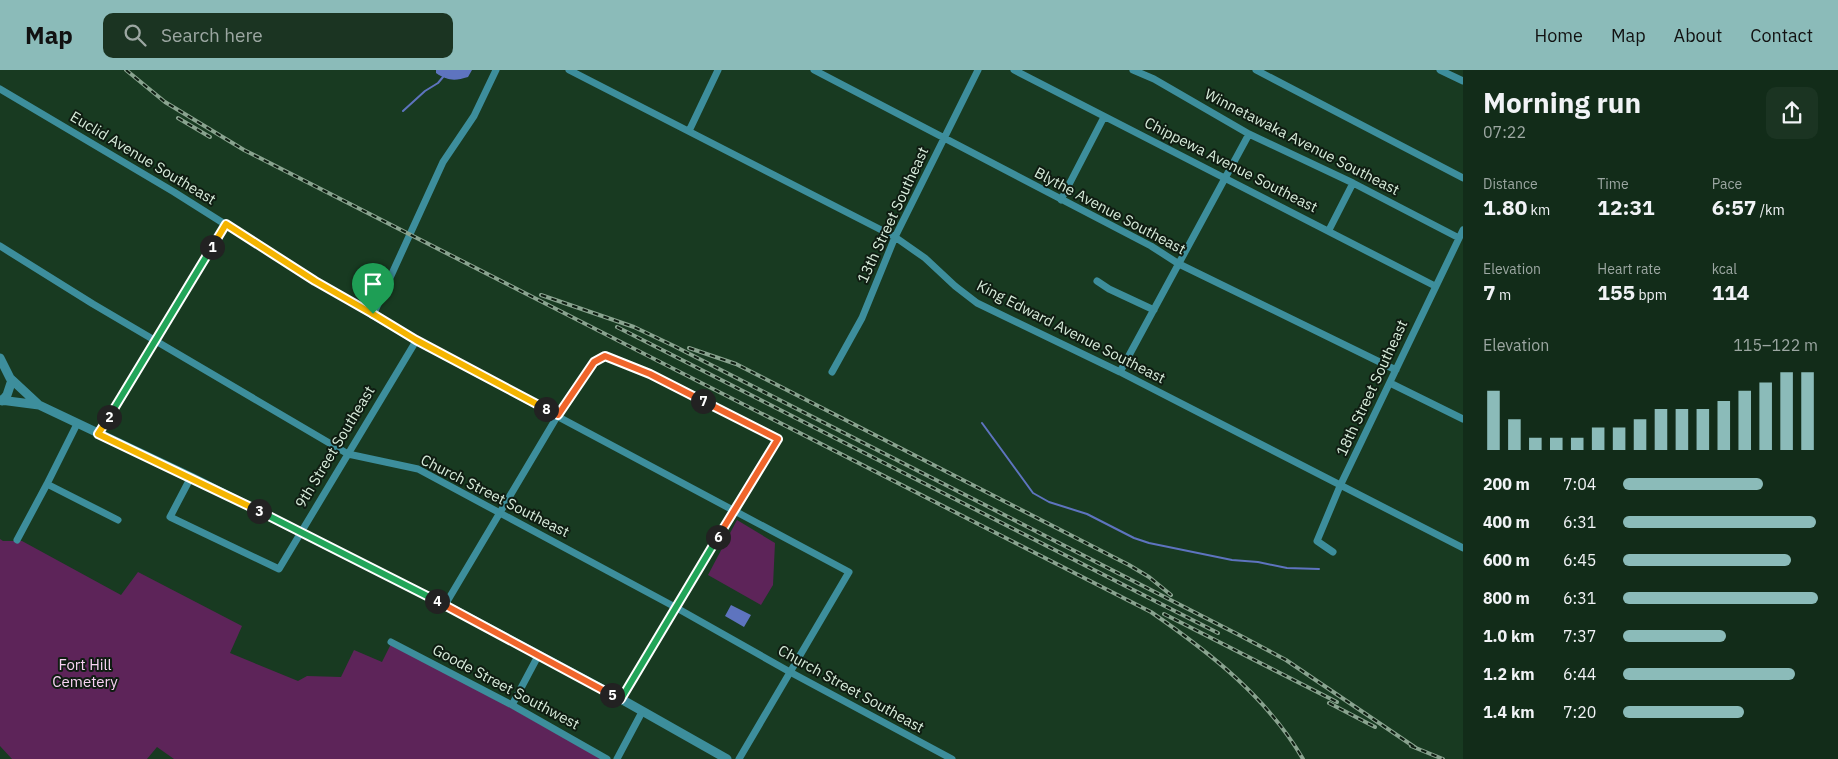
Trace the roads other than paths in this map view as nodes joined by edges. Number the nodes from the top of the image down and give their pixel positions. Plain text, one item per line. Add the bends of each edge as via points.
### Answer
1 (496, 70) edge
2 (569, 70) edge
3 (718, 70) edge
4 (814, 70) edge
5 (978, 70) edge
6 (1014, 70) edge
7 (1133, 70) edge
8 (1256, 70) edge
9 (1440, 70) edge
10 (1463, 81) edge
11 (0, 89) edge
12 (1104, 117) junction
13 (689, 131) junction
14 (1249, 134) junction
15 (944, 138) junction
16 (1225, 177) junction
17 (1463, 178) edge
18 (1353, 183) junction
19 (1061, 200) junction
20 (226, 224) junction
21 (1329, 230) junction
22 (1463, 230) edge
23 (895, 237) junction
24 (1459, 238) junction
25 (0, 246) edge
26 (1179, 264) junction
27 (1097, 281) dead end
28 (1435, 286) junction
29 (1154, 310) junction
30 (373, 314) junction
31 (156, 340) junction
32 (416, 340) junction
33 (0, 358) edge
34 (1396, 370) junction
35 (832, 372) dead end
36 (1120, 372) junction
37 (12, 380) junction
38 (1390, 383) junction
39 (1, 400) edge
40 (39, 405) junction
41 (558, 415) junction
42 (1463, 419) edge
43 (77, 424) junction
44 (98, 434) junction
45 (348, 454) junction
46 (190, 477) junction
47 (47, 484) junction
48 (1340, 486) junction
49 (735, 511) junction
50 (501, 513) junction
51 (118, 520) dead end
52 (300, 531) junction
53 (17, 540) dead end
54 (1463, 548) edge
55 (1333, 552) dead end
56 (445, 606) junction
57 (676, 607) junction
58 (391, 642) dead end
59 (538, 656) junction
60 (790, 672) junction
61 (621, 699) junction
62 (512, 705) junction
63 (642, 712) junction
64 (607, 759) edge
65 (617, 759) edge
66 (727, 759) edge
67 (739, 759) edge
68 (952, 759) edge

1 - 30 street via 474,116 444,162
2 - 13 street, King Edward Avenue Southeast
3 - 13 street
4 - 15 street, Blythe Avenue Southeast
5 - 15 street, 13th Street Southeast
6 - 12 street, Chippewa Avenue Southeast
7 - 14 street, Winnetawaka Avenue Southeast
8 - 17 street
9 - 10 street
11 - 20 street, Euclid Avenue Southeast
12 - 16 street, Chippewa Avenue Southeast
12 - 19 street
13 - 23 street, King Edward Avenue Southeast
14 - 16 street
14 - 18 street, Winnetawaka Avenue Southeast
15 - 19 street, Blythe Avenue Southeast
15 - 23 street, 13th Street Southeast
16 - 21 street, Chippewa Avenue Southeast
16 - 26 street
18 - 21 street
18 - 24 street, Winnetawaka Avenue Southeast
19 - 26 street, Blythe Avenue Southeast
20 - 30 street, Euclid Avenue Southeast
20 - 31 street
21 - 28 street, Chippewa Avenue Southeast
22 - 24 street, 18th Street Southeast
23 - 35 street, 13th Street Southeast via 862,318
23 - 36 street, King Edward Avenue Southeast via 977,303
24 - 28 street, 18th Street Southeast
25 - 31 street, Church Street Southeast
26 - 29 street
26 - 34 street, Blythe Avenue Southeast
27 - 29 street
28 - 34 street, 18th Street Southeast
29 - 36 street
30 - 32 street, Euclid Avenue Southeast
31 - 44 street
31 - 45 street, Church Street Southeast
32 - 41 street, Euclid Avenue Southeast
32 - 45 street, 9th Street Southeast
33 - 37 street
34 - 38 street, 18th Street Southeast
36 - 48 street, King Edward Avenue Southeast
37 - 39 street
37 - 40 street
38 - 42 street
38 - 48 street, 18th Street Southeast
39 - 40 street
40 - 43 street
41 - 49 street, Euclid Avenue Southeast
41 - 49 street via 594,362 605,356 630,364 778,439
41 - 50 street
43 - 44 street
43 - 47 street
44 - 46 street
45 - 50 street, Church Street Southeast via 418,469
45 - 52 street, 9th Street Southeast
46 - 52 street
46 - 52 street, 9th Street Southeast via 170,517 279,569
47 - 51 street
47 - 53 street
48 - 54 street, King Edward Avenue Southeast
48 - 55 street, 18th Street Southeast via 1316,541
49 - 57 street
49 - 60 street, Euclid Avenue Southeast via 849,572
50 - 56 street
50 - 57 street, Church Street Southeast
52 - 56 street
56 - 59 street
57 - 60 street, Church Street Southeast
57 - 61 street
58 - 62 street, Goode Street Southwest
59 - 61 street
59 - 62 street
60 - 67 street
60 - 68 street, Church Street Southeast
61 - 63 street
62 - 64 street, Goode Street Southwest
63 - 65 street
63 - 66 street

